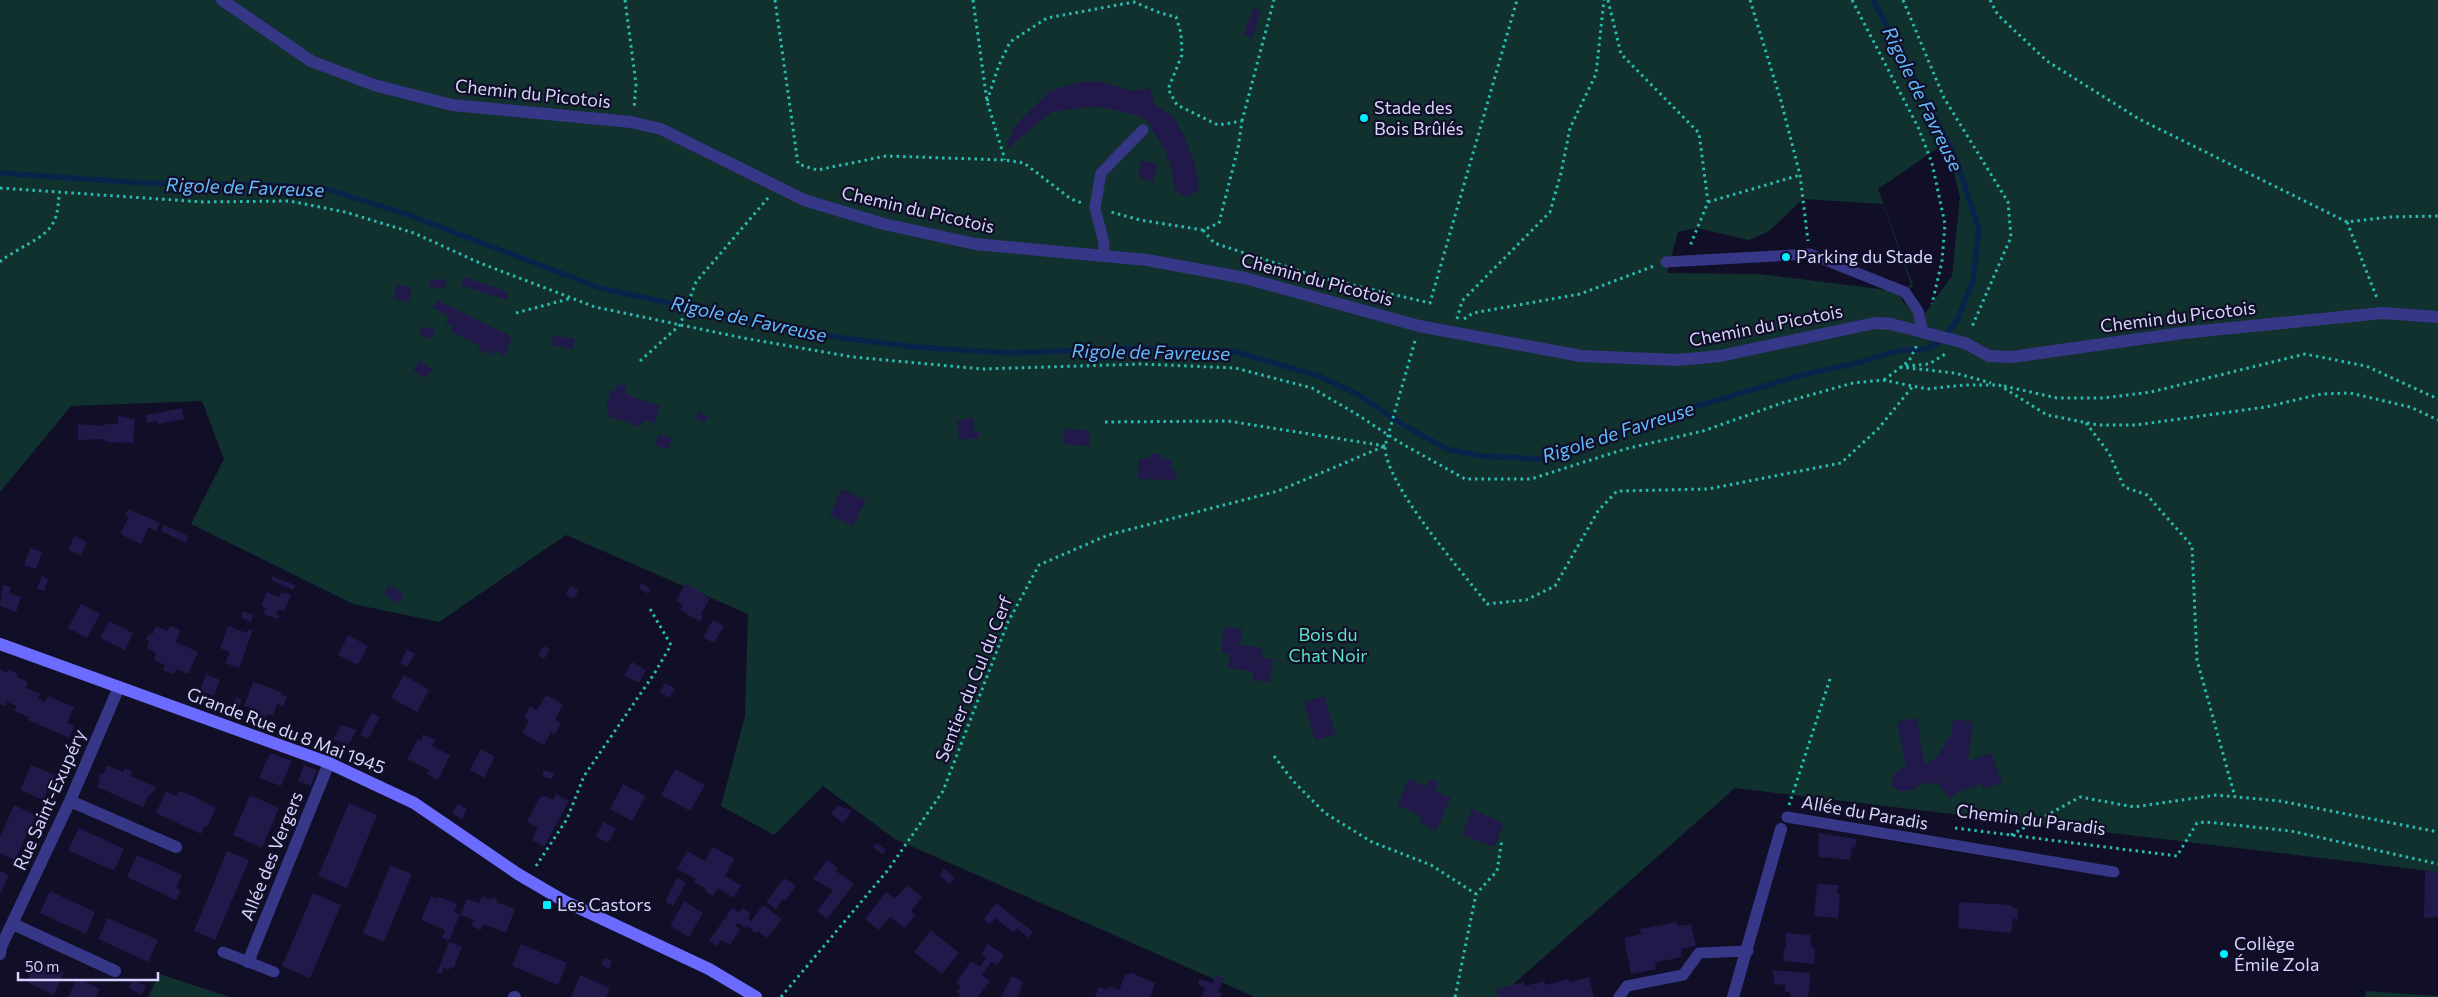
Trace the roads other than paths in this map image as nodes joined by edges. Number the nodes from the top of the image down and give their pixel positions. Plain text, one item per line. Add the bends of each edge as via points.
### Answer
1 (222, 0) edge
2 (1143, 130) dead end
3 (1104, 256) junction
4 (1666, 262) road end
5 (2438, 318) edge
6 (1925, 336) junction
7 (0, 644) edge
8 (119, 687) junction
9 (329, 763) junction
10 (70, 801) junction
11 (1787, 816) dead end
12 (1781, 829) road end
13 (176, 847) dead end
14 (2114, 872) dead end
15 (13, 924) junction
16 (1748, 951) junction
17 (223, 952) dead end
18 (0, 954) edge
19 (248, 962) junction
20 (115, 971) dead end
21 (274, 972) dead end
22 (756, 997) edge
23 (1619, 997) edge
24 (1733, 997) edge

1 - 3 street, Chemin du Picotois via 311,62 374,85 452,105 631,122 661,129 804,200 884,224 975,244
2 - 3 lane via 1101,174 1095,208
3 - 6 street, Chemin du Picotois via 1147,260 1245,278 1419,326 1454,327 1581,356 1678,360 1720,356 1875,323 1891,324
4 - 6 lane via 1810,254 1904,292 1918,311
5 - 6 street, Chemin du Picotois via 2382,313 2182,333 2012,357 1989,356 1959,342
7 - 8 main road, Grande Rue du 8 Mai 1945
8 - 9 main road, Grande Rue du 8 Mai 1945
8 - 10 street, Rue Saint-Exupéry
9 - 19 street, Allée des Vergers
9 - 22 main road, Grande Rue du 8 Mai 1945 via 414,803 527,880 564,901 709,969
10 - 13 street
10 - 15 street, Rue Saint-Exupéry
11 - 14 lane, Allée du Paradis
12 - 16 street
15 - 18 street, Rue Saint-Exupéry
15 - 20 street
16 - 23 lane via 1699,952 1684,975 1627,986
16 - 24 street
17 - 19 lane
19 - 21 lane

